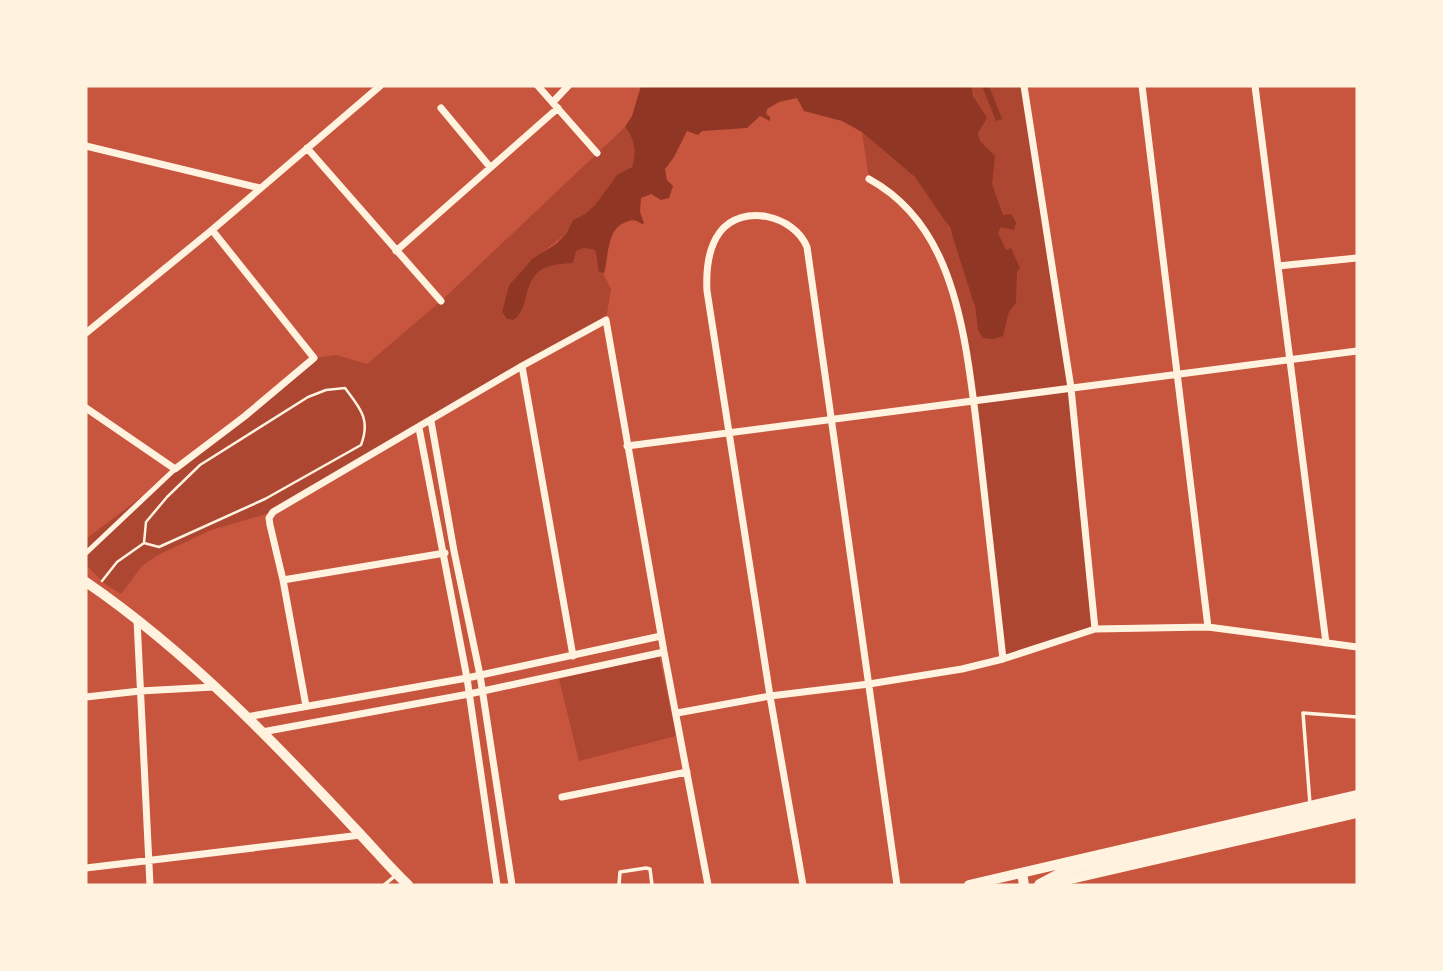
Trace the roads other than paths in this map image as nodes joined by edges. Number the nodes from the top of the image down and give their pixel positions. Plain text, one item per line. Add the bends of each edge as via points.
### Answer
1 (380, 86) edge
2 (538, 86) edge
3 (568, 86) edge
4 (1024, 86) edge
5 (1142, 86) edge
6 (1255, 86) edge
7 (555, 105) junction
8 (441, 108) dead end
9 (86, 146) edge
10 (307, 148) junction
11 (597, 153) dead end
12 (490, 167) junction
13 (869, 179) dead end
14 (260, 188) junction
15 (212, 230) junction
16 (397, 251) junction
17 (1357, 258) edge
18 (1278, 266) junction
19 (441, 301) dead end
20 (86, 333) edge
21 (1357, 351) edge
22 (1290, 360) junction
23 (522, 366) junction
24 (1179, 375) junction
25 (1070, 388) junction
26 (973, 402) junction
27 (86, 408) edge
28 (431, 421) junction
29 (832, 421) junction
30 (419, 428) junction
31 (729, 434) junction
32 (627, 446) junction
33 (175, 469) junction
34 (454, 551) junction
35 (86, 553) edge
36 (442, 553) junction
37 (283, 580) junction
38 (86, 582) edge
39 (137, 620) junction
40 (1208, 627) junction
41 (1095, 629) junction
42 (661, 636) junction
43 (1326, 643) junction
44 (1357, 647) edge
45 (664, 652) junction
46 (573, 656) junction
47 (1003, 659) junction
48 (480, 675) junction
49 (467, 678) junction
50 (869, 684) junction
51 (215, 687) junction
52 (140, 691) junction
53 (482, 691) junction
54 (469, 694) junction
55 (770, 696) junction
56 (86, 697) edge
57 (306, 706) junction
58 (677, 713) junction
59 (246, 717) junction
60 (1357, 717) edge
61 (262, 732) junction
62 (687, 772) junction
63 (1357, 795) edge
64 (562, 797) dead end
65 (1357, 804) edge
66 (1310, 806) junction
67 (1357, 813) edge
68 (361, 835) junction
69 (149, 861) junction
70 (86, 868) edge
71 (1036, 870) junction
72 (1022, 873) junction
73 (396, 874) junction
74 (150, 885) edge
75 (384, 885) edge
76 (408, 885) edge
77 (497, 885) edge
78 (512, 885) edge
79 (619, 885) edge
80 (652, 885) edge
81 (708, 885) edge
82 (803, 885) edge
83 (897, 885) edge
84 (969, 885) edge
85 (1024, 885) edge
86 (1040, 885) edge

1 - 10 street
2 - 7 street
3 - 7 street
4 - 25 street
5 - 24 street
6 - 18 street
7 - 11 street
7 - 12 street
8 - 12 street
9 - 14 street
10 - 14 street
10 - 16 street
12 - 16 street
13 - 26 street via 908,210 938,254 957,313
14 - 15 street
15 - 20 street
15 - 33 street via 314,358
16 - 19 street
17 - 18 street
18 - 22 street
21 - 22 street
22 - 24 street
22 - 43 street
23 - 28 street
23 - 32 street via 606,320
23 - 46 street
24 - 25 street
24 - 40 street
25 - 26 street
25 - 41 street
26 - 29 street
26 - 47 street
27 - 33 street
28 - 30 street
28 - 34 street
29 - 31 street
29 - 31 street via 807,247 788,223 757,215 720,231 708,267
29 - 50 street
30 - 36 street
30 - 37 street via 273,512 270,525
31 - 32 street
31 - 55 street
32 - 42 street
33 - 35 street
34 - 36 street
34 - 48 street
36 - 37 street
36 - 49 street
37 - 57 street
38 - 39 main road
39 - 51 main road
39 - 52 street
40 - 41 street
40 - 43 street
41 - 47 street
42 - 45 street
42 - 46 street
43 - 44 street
45 - 53 street
45 - 58 street
46 - 48 street
47 - 50 street
48 - 49 street
48 - 53 street
49 - 54 street
49 - 57 street
50 - 55 street
50 - 83 street
51 - 52 street
51 - 59 main road
52 - 56 street
52 - 69 street
53 - 54 street
53 - 78 street
54 - 61 street
54 - 77 street
55 - 58 street
55 - 82 street
57 - 59 street
58 - 62 street
59 - 61 main road
60 - 66 lane via 1303,713
61 - 68 main road
62 - 64 street
62 - 81 street
63 - 66 main road
65 - 86 highway via 1072,868
66 - 71 main road
67 - 86 main road
68 - 69 street
68 - 73 main road
69 - 70 street
69 - 74 street
71 - 72 main road
71 - 86 street
72 - 84 main road
72 - 85 street
73 - 75 lane
73 - 76 main road
79 - 80 lane via 620,872 646,868

